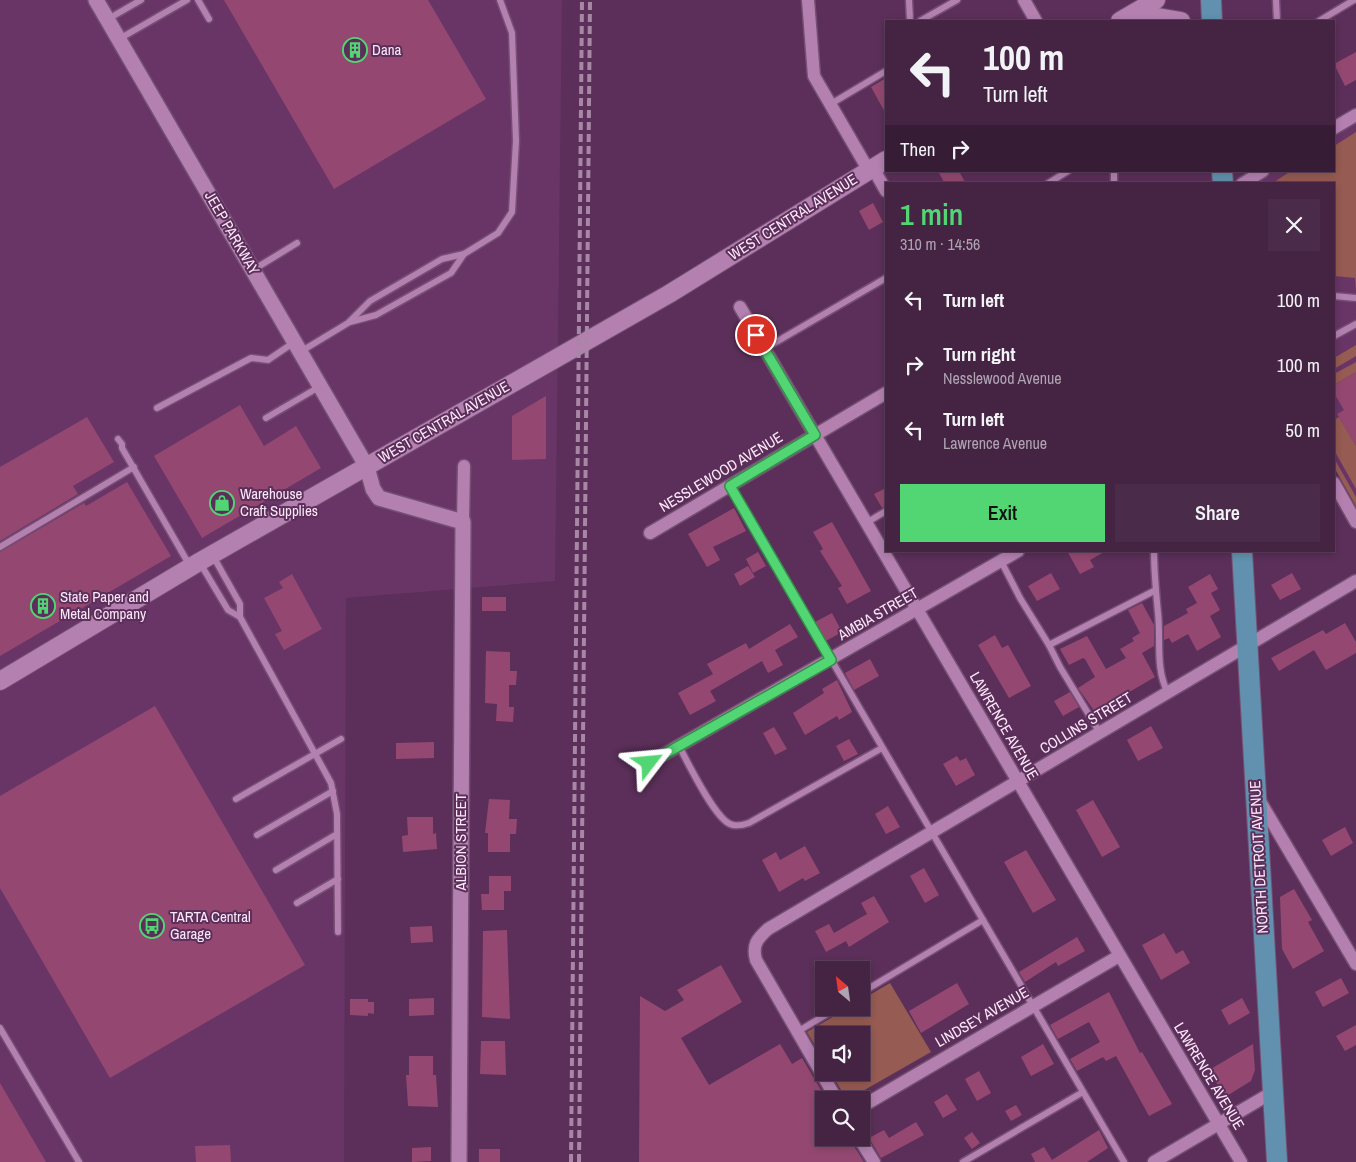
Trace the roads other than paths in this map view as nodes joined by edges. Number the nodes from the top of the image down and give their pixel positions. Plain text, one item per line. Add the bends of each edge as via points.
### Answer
1 (96, 0) edge
2 (142, 0) edge
3 (187, 0) edge
4 (198, 0) edge
5 (500, 0) edge
6 (808, 0) edge
7 (909, 0) edge
8 (957, 0) edge
9 (1024, 0) edge
10 (1156, 0) edge
11 (1211, 0) edge
12 (1276, 0) edge
13 (1354, 0) edge
14 (1127, 17) edge
15 (107, 19) junction
16 (209, 19) dead end
17 (910, 20) edge
18 (922, 20) edge
19 (1035, 20) edge
20 (1168, 20) edge
21 (1212, 20) edge
22 (1278, 20) edge
23 (1321, 20) edge
24 (119, 39) junction
25 (885, 72) edge
26 (829, 105) junction
27 (1356, 115) edge
28 (1335, 127) edge
29 (876, 166) edge
30 (1066, 172) edge
31 (1261, 172) edge
32 (1050, 182) edge
33 (1245, 182) edge
34 (885, 188) edge
35 (297, 243) dead end
36 (464, 254) junction
37 (253, 270) junction
38 (885, 279) edge
39 (1335, 296) edge
40 (1356, 298) edge
41 (740, 307) dead end
42 (348, 323) junction
43 (1356, 324) edge
44 (1335, 335) edge
45 (297, 347) junction
46 (764, 349) junction
47 (320, 386) junction
48 (885, 394) edge
49 (157, 408) dead end
50 (266, 418) dead end
51 (815, 435) junction
52 (118, 439) dead end
53 (464, 466) dead end
54 (134, 467) junction
55 (367, 467) junction
56 (1335, 485) edge
57 (730, 486) junction
58 (885, 512) edge
59 (463, 522) junction
60 (1356, 522) edge
61 (866, 523) junction
62 (650, 532) dead end
63 (0, 547) edge
64 (1016, 552) edge
65 (1154, 552) edge
66 (1242, 552) edge
67 (201, 561) junction
68 (1001, 561) junction
69 (1356, 581) edge
70 (1154, 591) junction
71 (917, 610) junction
72 (240, 617) junction
73 (1049, 645) junction
74 (1247, 646) junction
75 (831, 660) junction
76 (0, 681) edge
77 (1168, 693) junction
78 (1100, 733) junction
79 (341, 739) dead end
80 (679, 746) junction
81 (882, 748) junction
82 (315, 754) junction
83 (649, 763) dead end
84 (1018, 782) junction
85 (333, 791) junction
86 (1256, 795) junction
87 (236, 799) dead end
88 (932, 833) junction
89 (337, 834) junction
90 (257, 835) dead end
91 (276, 870) dead end
92 (338, 879) junction
93 (297, 904) dead end
94 (983, 920) junction
95 (338, 932) dead end
96 (1119, 956) junction
97 (1356, 964) edge
98 (870, 988) edge
99 (1033, 1006) junction
100 (824, 1016) edge
101 (0, 1028) edge
102 (797, 1032) junction
103 (832, 1091) edge
104 (1083, 1092) junction
105 (1273, 1092) junction
106 (870, 1102) edge
107 (1219, 1124) junction
108 (864, 1146) edge
109 (79, 1162) edge
110 (458, 1162) edge
111 (874, 1162) edge
112 (963, 1162) edge
113 (1124, 1162) edge
114 (1154, 1162) edge
115 (1241, 1162) edge
116 (1277, 1162) edge

1 - 15 street, JEEP PARKWAY
2 - 15 lane
3 - 24 lane
4 - 16 lane
5 - 36 lane via 512,33 516,141 512,212 498,233
6 - 26 street via 814,76
7 - 17 lane
8 - 18 lane
9 - 19 street
10 - 14 main road
11 - 21 main road
12 - 22 lane
13 - 23 lane
14 - 20 main road
15 - 24 street, JEEP PARKWAY
24 - 37 street, JEEP PARKWAY
25 - 26 lane
26 - 29 street
27 - 28 street
29 - 34 street
29 - 55 main road, WEST CENTRAL AVENUE via 669,294
30 - 32 lane
31 - 33 street
35 - 37 lane
36 - 42 lane via 442,258 370,301
36 - 42 lane via 451,273 376,315
37 - 45 street, JEEP PARKWAY
38 - 46 lane
39 - 40 lane
41 - 46 street, LAWRENCE AVENUE
42 - 45 lane
43 - 44 lane
45 - 47 street, JEEP PARKWAY
45 - 49 lane via 268,360 251,358
46 - 51 street, LAWRENCE AVENUE
47 - 50 lane
47 - 55 street, JEEP PARKWAY
48 - 51 street, NESSLEWOOD AVENUE
51 - 57 street, NESSLEWOOD AVENUE
51 - 61 street, LAWRENCE AVENUE
52 - 54 lane
53 - 59 street, ALBION STREET
54 - 63 lane
54 - 67 lane
55 - 59 street via 378,498
55 - 67 main road, WEST CENTRAL AVENUE
56 - 60 street
57 - 62 street, NESSLEWOOD AVENUE
57 - 75 lane
58 - 61 lane
59 - 110 street, ALBION STREET
61 - 71 street, LAWRENCE AVENUE
64 - 68 street, AMBIA STREET
65 - 70 lane
66 - 74 main road, NORTH DETROIT AVENUE
67 - 72 lane via 228,610
67 - 72 lane via 240,604
67 - 76 main road, WEST CENTRAL AVENUE
68 - 71 street, AMBIA STREET
68 - 73 lane
69 - 74 street, COLLINS STREET
70 - 73 lane
70 - 77 lane via 1160,668
71 - 75 street, AMBIA STREET
71 - 84 street, LAWRENCE AVENUE
72 - 82 lane
73 - 78 lane
74 - 77 street, COLLINS STREET
74 - 86 main road, NORTH DETROIT AVENUE
75 - 80 street, AMBIA STREET
75 - 81 lane
77 - 78 street, COLLINS STREET
78 - 84 street, COLLINS STREET
79 - 82 lane
80 - 81 lane via 715,809 729,824 738,826 749,824
80 - 83 street, AMBIA STREET
81 - 88 lane
82 - 85 lane
82 - 87 lane
84 - 88 street, COLLINS STREET
84 - 96 street, LAWRENCE AVENUE
85 - 89 lane
85 - 90 lane
86 - 97 street
86 - 105 main road, NORTH DETROIT AVENUE
88 - 94 lane
88 - 102 street, COLLINS STREET via 768,929 757,939 753,949 756,960
89 - 91 lane
89 - 92 lane
92 - 93 lane
92 - 95 lane
94 - 98 lane
94 - 99 lane
96 - 99 street, LINDSEY AVENUE
96 - 107 street, LAWRENCE AVENUE
99 - 104 lane
99 - 106 street, LINDSEY AVENUE
100 - 102 lane
101 - 109 lane
102 - 103 street
104 - 112 lane
104 - 113 lane
105 - 107 street
105 - 116 main road, NORTH DETROIT AVENUE
107 - 114 street
107 - 115 street, LAWRENCE AVENUE
108 - 111 street

